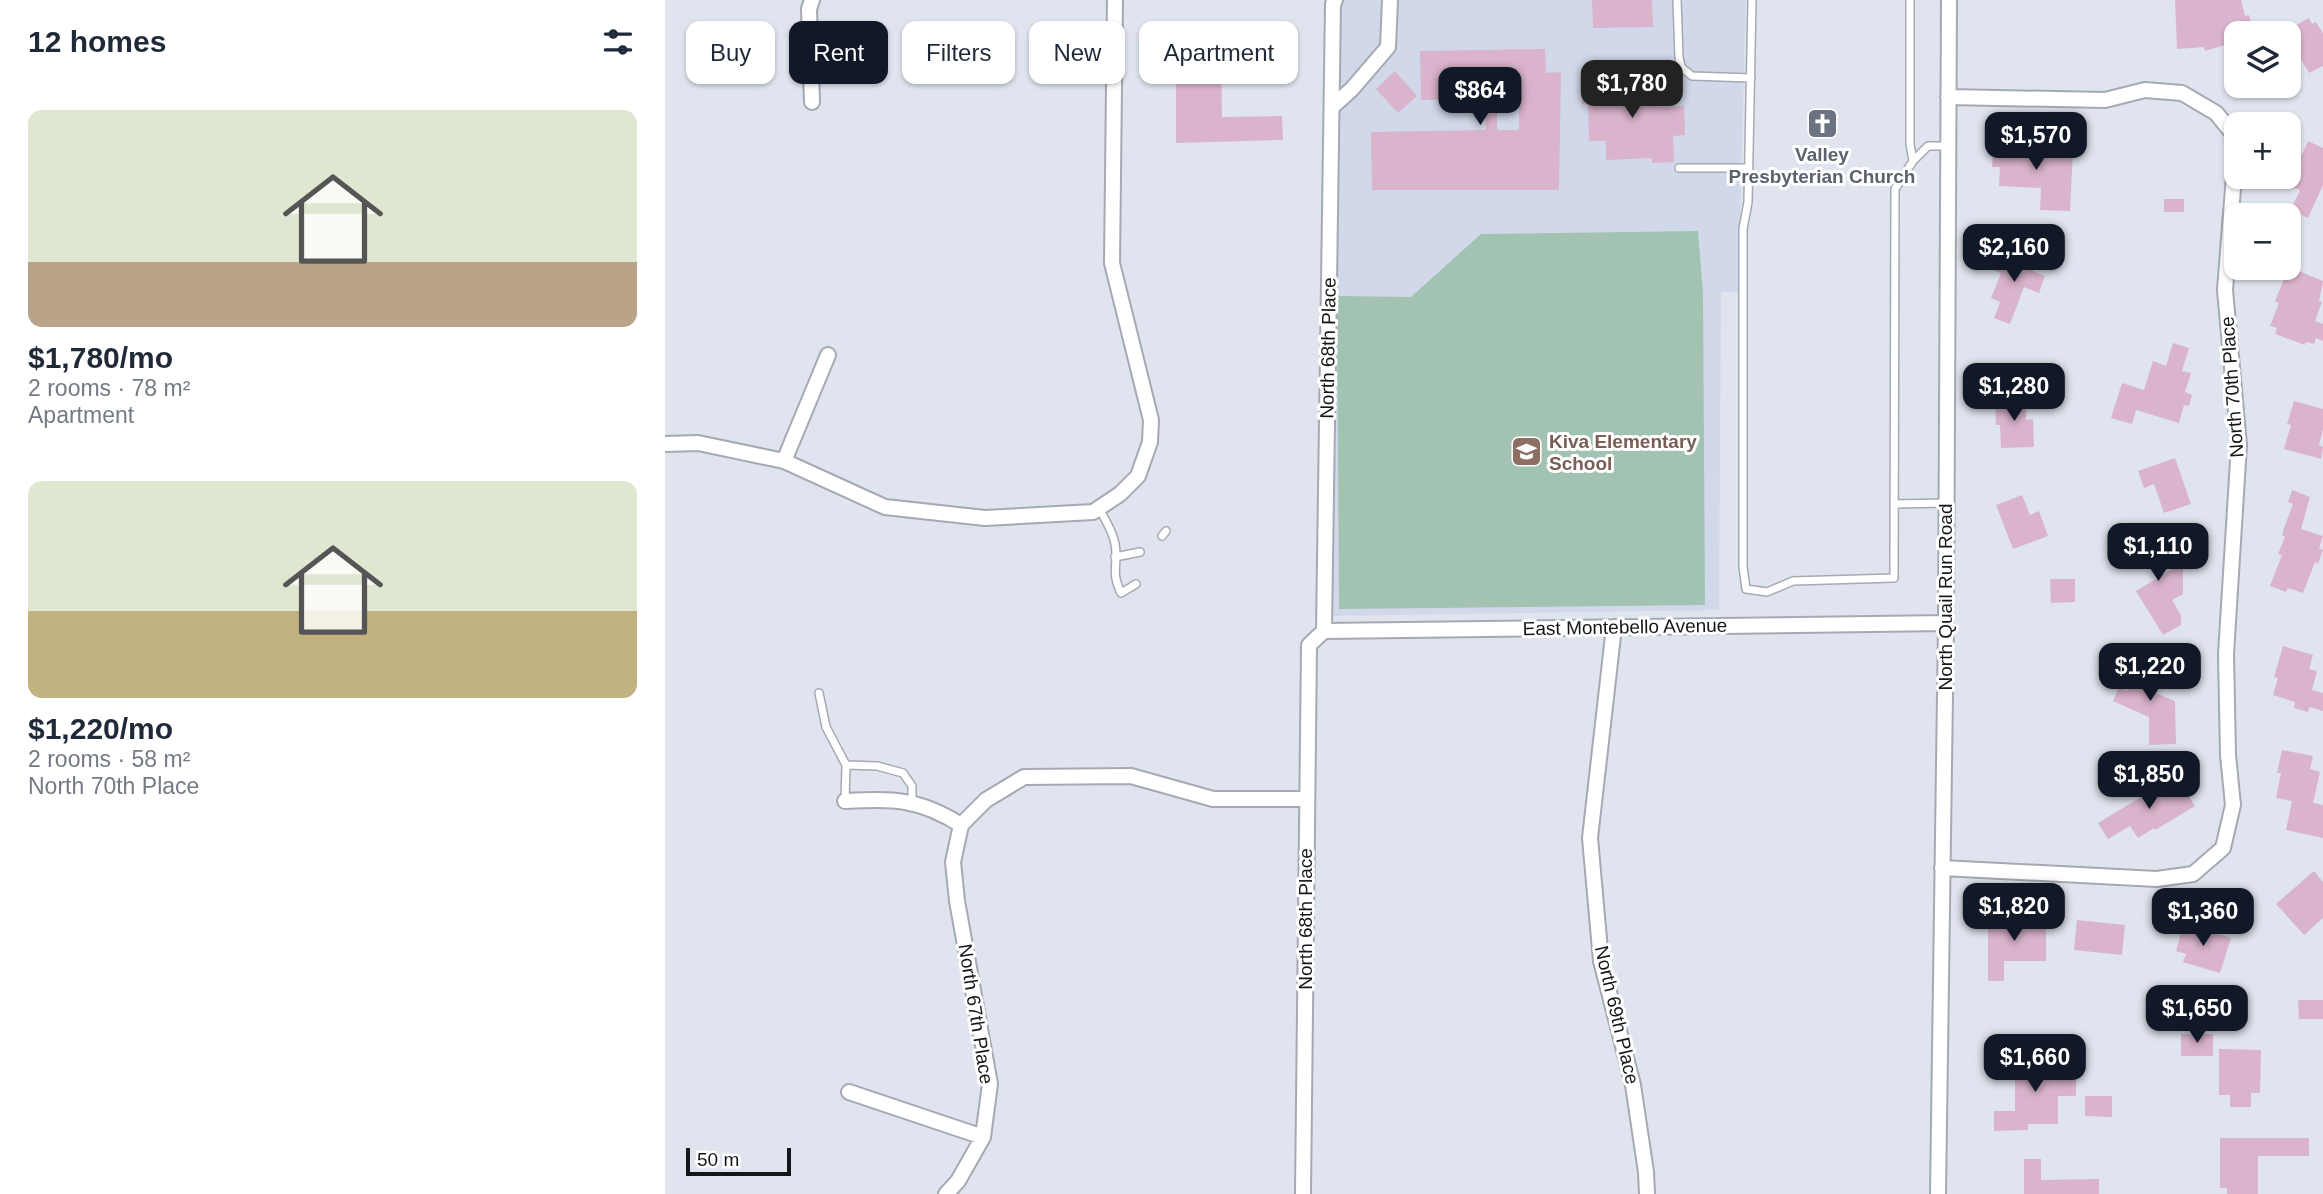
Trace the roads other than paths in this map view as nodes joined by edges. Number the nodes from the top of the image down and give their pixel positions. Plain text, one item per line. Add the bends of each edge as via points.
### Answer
1 (812, 0) edge
2 (1115, 0) edge
3 (1335, 0) edge
4 (1390, 0) edge
5 (1677, 0) edge
6 (1752, 0) edge
7 (1910, 0) edge
8 (1949, 0) edge
9 (1751, 78) junction
10 (1948, 97) junction
11 (812, 102) dead end
12 (1332, 107) junction
13 (1948, 146) junction
14 (1913, 161) junction
15 (1749, 167) junction
16 (1679, 169) dead end
17 (828, 355) dead end
18 (665, 444) edge
19 (784, 461) junction
20 (1945, 503) junction
21 (1895, 504) junction
22 (1099, 508) junction
23 (1140, 552) dead end
24 (1115, 557) junction
25 (1136, 584) dead end
26 (1946, 623) junction
27 (1614, 628) junction
28 (1324, 631) junction
29 (819, 693) dead end
30 (846, 765) junction
31 (1306, 799) junction
32 (845, 801) joint
33 (912, 802) junction
34 (961, 825) junction
35 (1942, 868) junction
36 (849, 1092) dead end
37 (983, 1137) junction
38 (946, 1194) edge
39 (1303, 1194) edge
40 (1647, 1194) edge
41 (1938, 1194) edge

1 - 11 street
2 - 22 street via 1112,263 1151,420 1150,442 1138,476
3 - 12 street, North 68th Place
4 - 12 street via 1388,47
5 - 9 lane via 1681,67 1692,76
6 - 9 lane
7 - 14 lane
8 - 10 street, North Quail Run Road
9 - 15 lane
10 - 13 street, North Quail Run Road
10 - 35 street, North 70th Place via 2105,100 2145,90 2182,93 2216,113 2234,135 2225,290 2239,445 2225,654 2233,805 2223,848 2193,874 2157,879
12 - 28 street, North 68th Place
13 - 14 lane via 1928,146
13 - 20 street, North Quail Run Road
14 - 21 lane via 1895,189
15 - 16 lane
15 - 21 lane via 1743,229 1743,567 1747,589 1767,592 1793,581 1894,578
17 - 19 street
18 - 19 street via 698,443
19 - 22 street via 885,507 985,518
20 - 21 lane
20 - 26 street, North Quail Run Road
22 - 24 lane via 1112,533
23 - 24 lane
24 - 25 lane via 1115,580 1121,593
26 - 27 street, East Montebello Avenue
26 - 35 street, North Quail Run Road
27 - 28 street, East Montebello Avenue
27 - 40 street, North 69th Place via 1590,838 1601,961 1633,1085
28 - 31 street, North 68th Place via 1309,645
29 - 30 lane via 826,727
30 - 32 lane
30 - 33 lane via 904,773 912,786
31 - 34 street via 1213,799 1131,776 1024,777 986,800
31 - 39 street, North 68th Place
32 - 33 street
33 - 34 street via 939,810
34 - 37 street, North 67th Place via 953,862 957,901 991,1084
35 - 41 street, North Quail Run Road
36 - 37 street
37 - 38 street, North 67th Place

